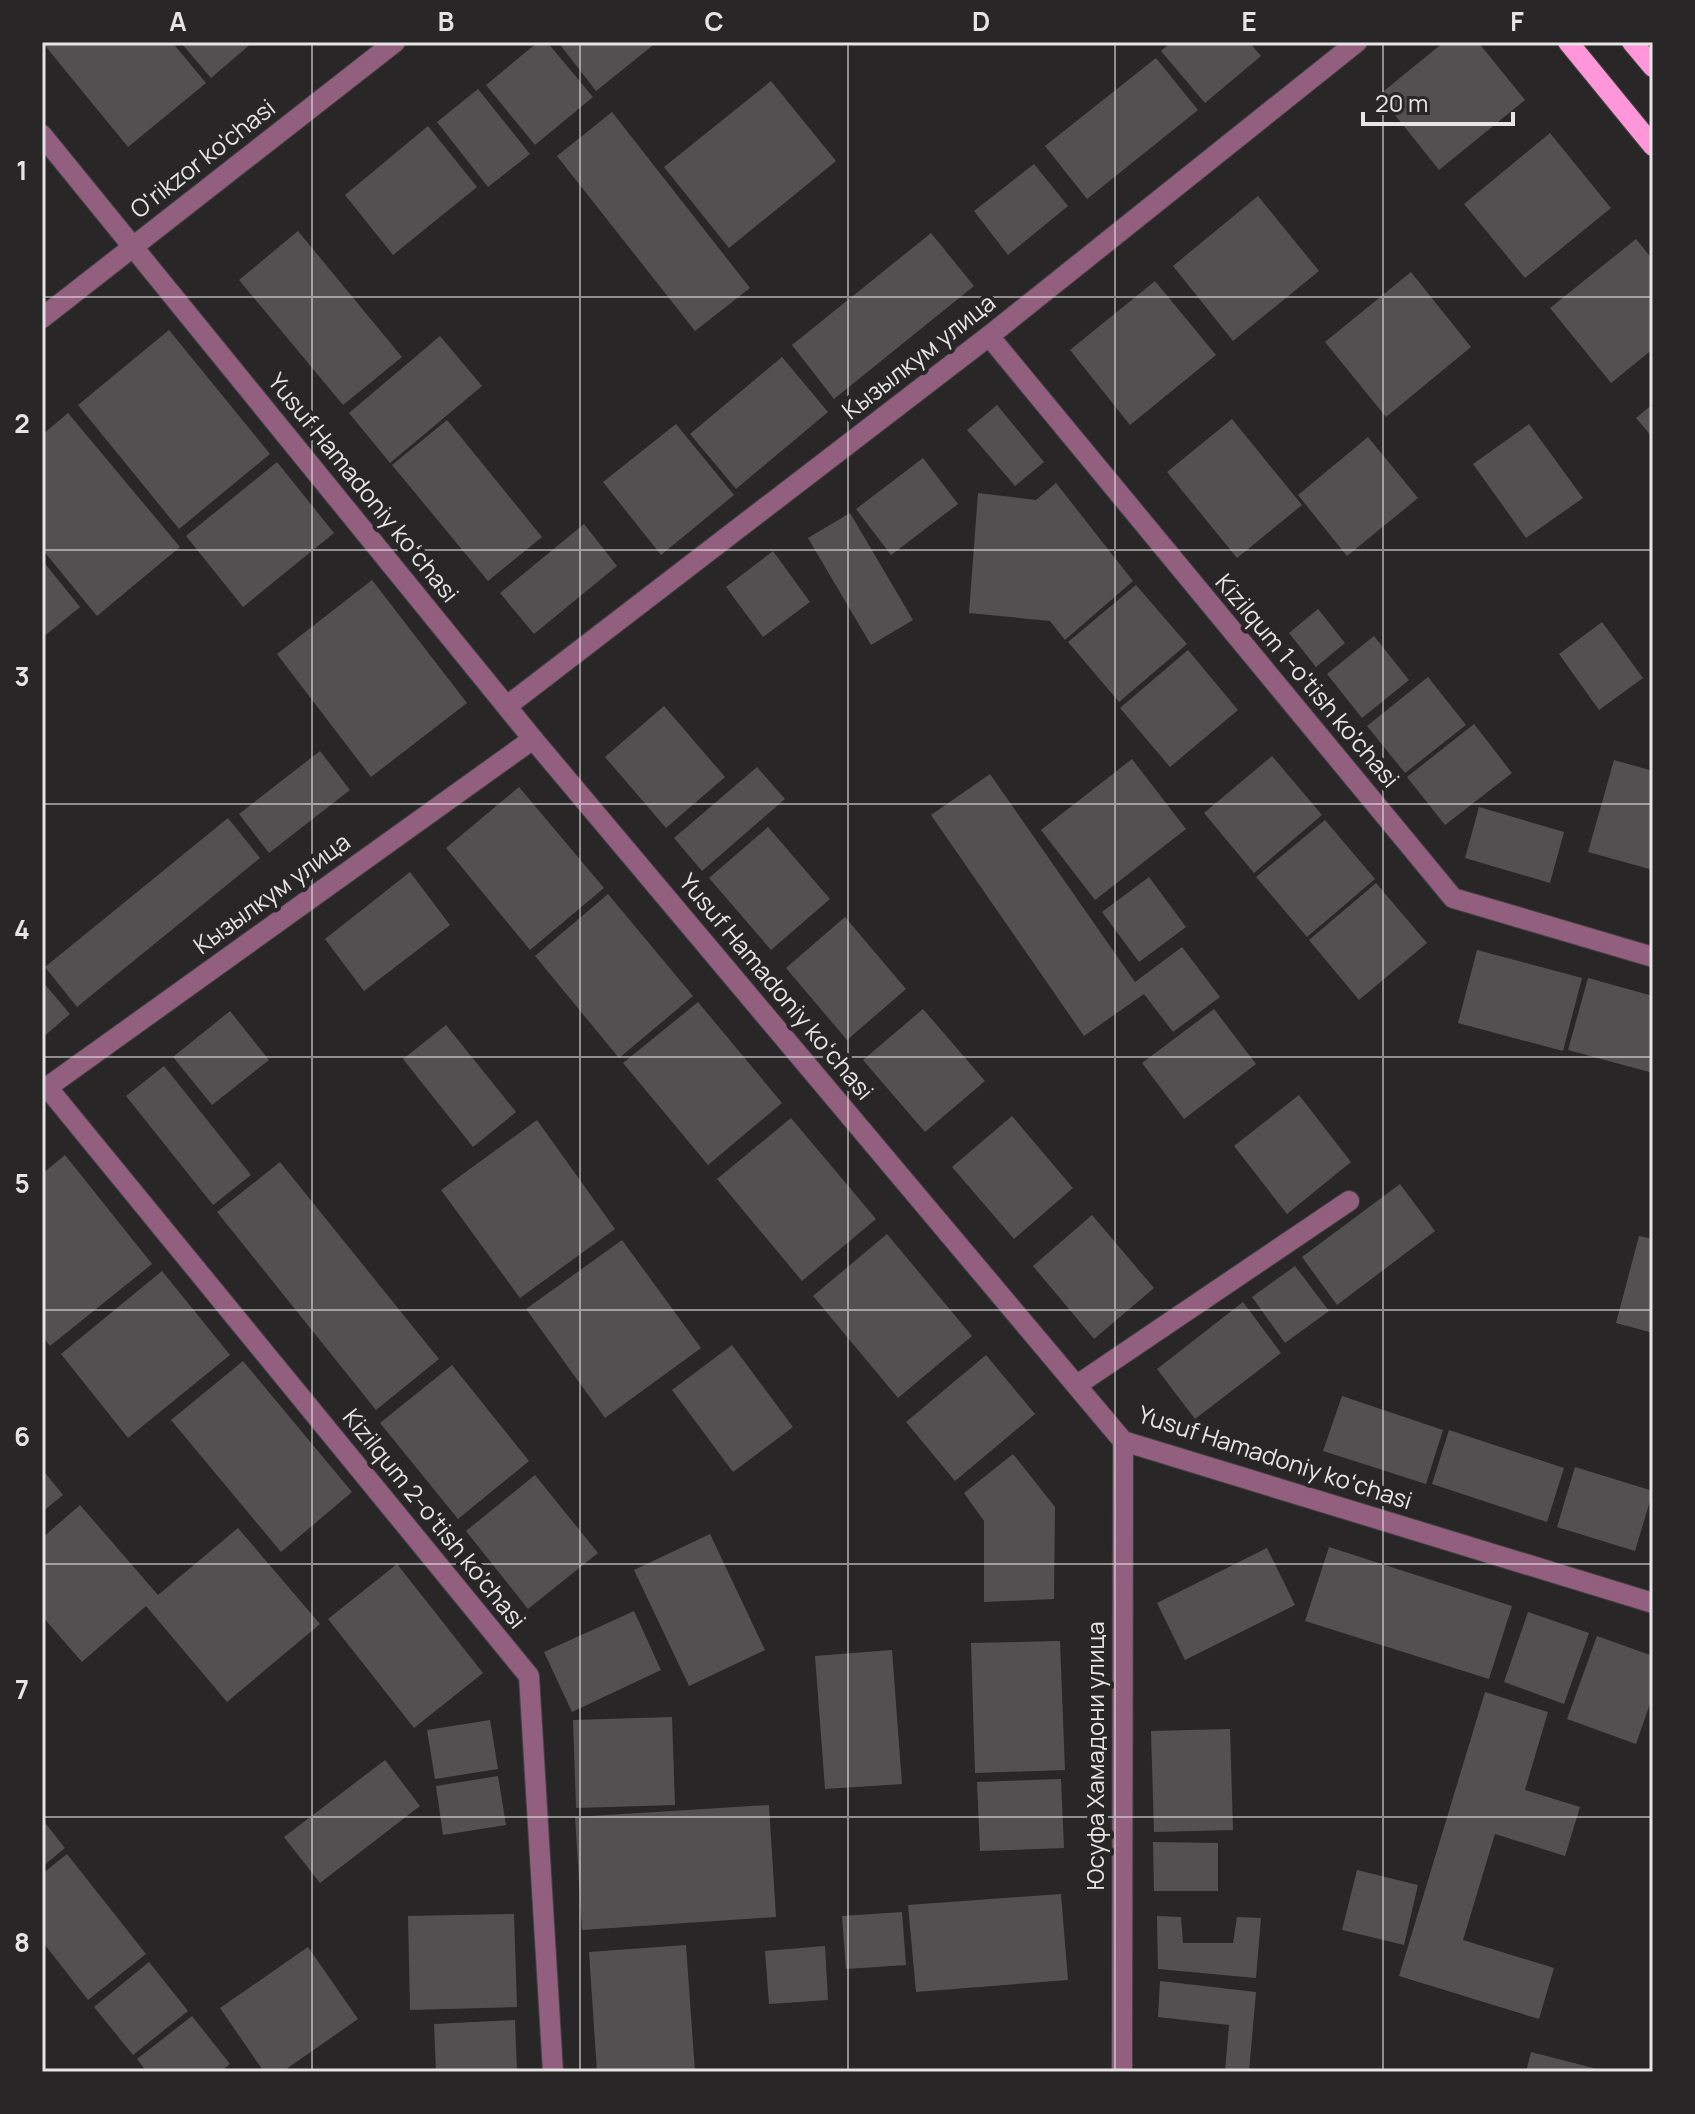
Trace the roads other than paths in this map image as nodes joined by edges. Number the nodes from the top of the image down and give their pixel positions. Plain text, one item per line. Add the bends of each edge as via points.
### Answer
1 (395, 42) edge
2 (1357, 42) edge
3 (1568, 42) edge
4 (1632, 42) edge
5 (1653, 67) edge
6 (42, 135) edge
7 (1653, 146) edge
8 (133, 246) junction
9 (42, 318) edge
10 (989, 336) junction
11 (507, 706) junction
12 (533, 739) junction
13 (1653, 957) edge
14 (44, 1089) edge
15 (1349, 1201) dead end
16 (1077, 1385) junction
17 (1123, 1441) junction
18 (1653, 1603) edge
19 (553, 2072) edge
20 (1122, 2072) edge

1 - 8 street, O'rikzor ko'chasi
2 - 10 street, Кызылкум улица
3 - 7 main road
4 - 5 main road
6 - 8 street, Yusuf Hamadoniy koʻchasi
8 - 9 street, O'rikzor ko'chasi
8 - 11 street, Yusuf Hamadoniy koʻchasi
10 - 11 street, Кызылкум улица
10 - 13 street, Kizilqum 1-o'tish ko'chasi via 1453,898
11 - 12 street, Yusuf Hamadoniy koʻchasi
12 - 14 street, Кызылкум улица
12 - 16 street, Yusuf Hamadoniy koʻchasi
14 - 19 street, Kizilqum 2-o'tish ko'chasi via 529,1676
15 - 16 street
16 - 17 street, Yusuf Hamadoniy koʻchasi
17 - 18 street, Yusuf Hamadoniy koʻchasi
17 - 20 street, Юсуфа Хамадони улица

